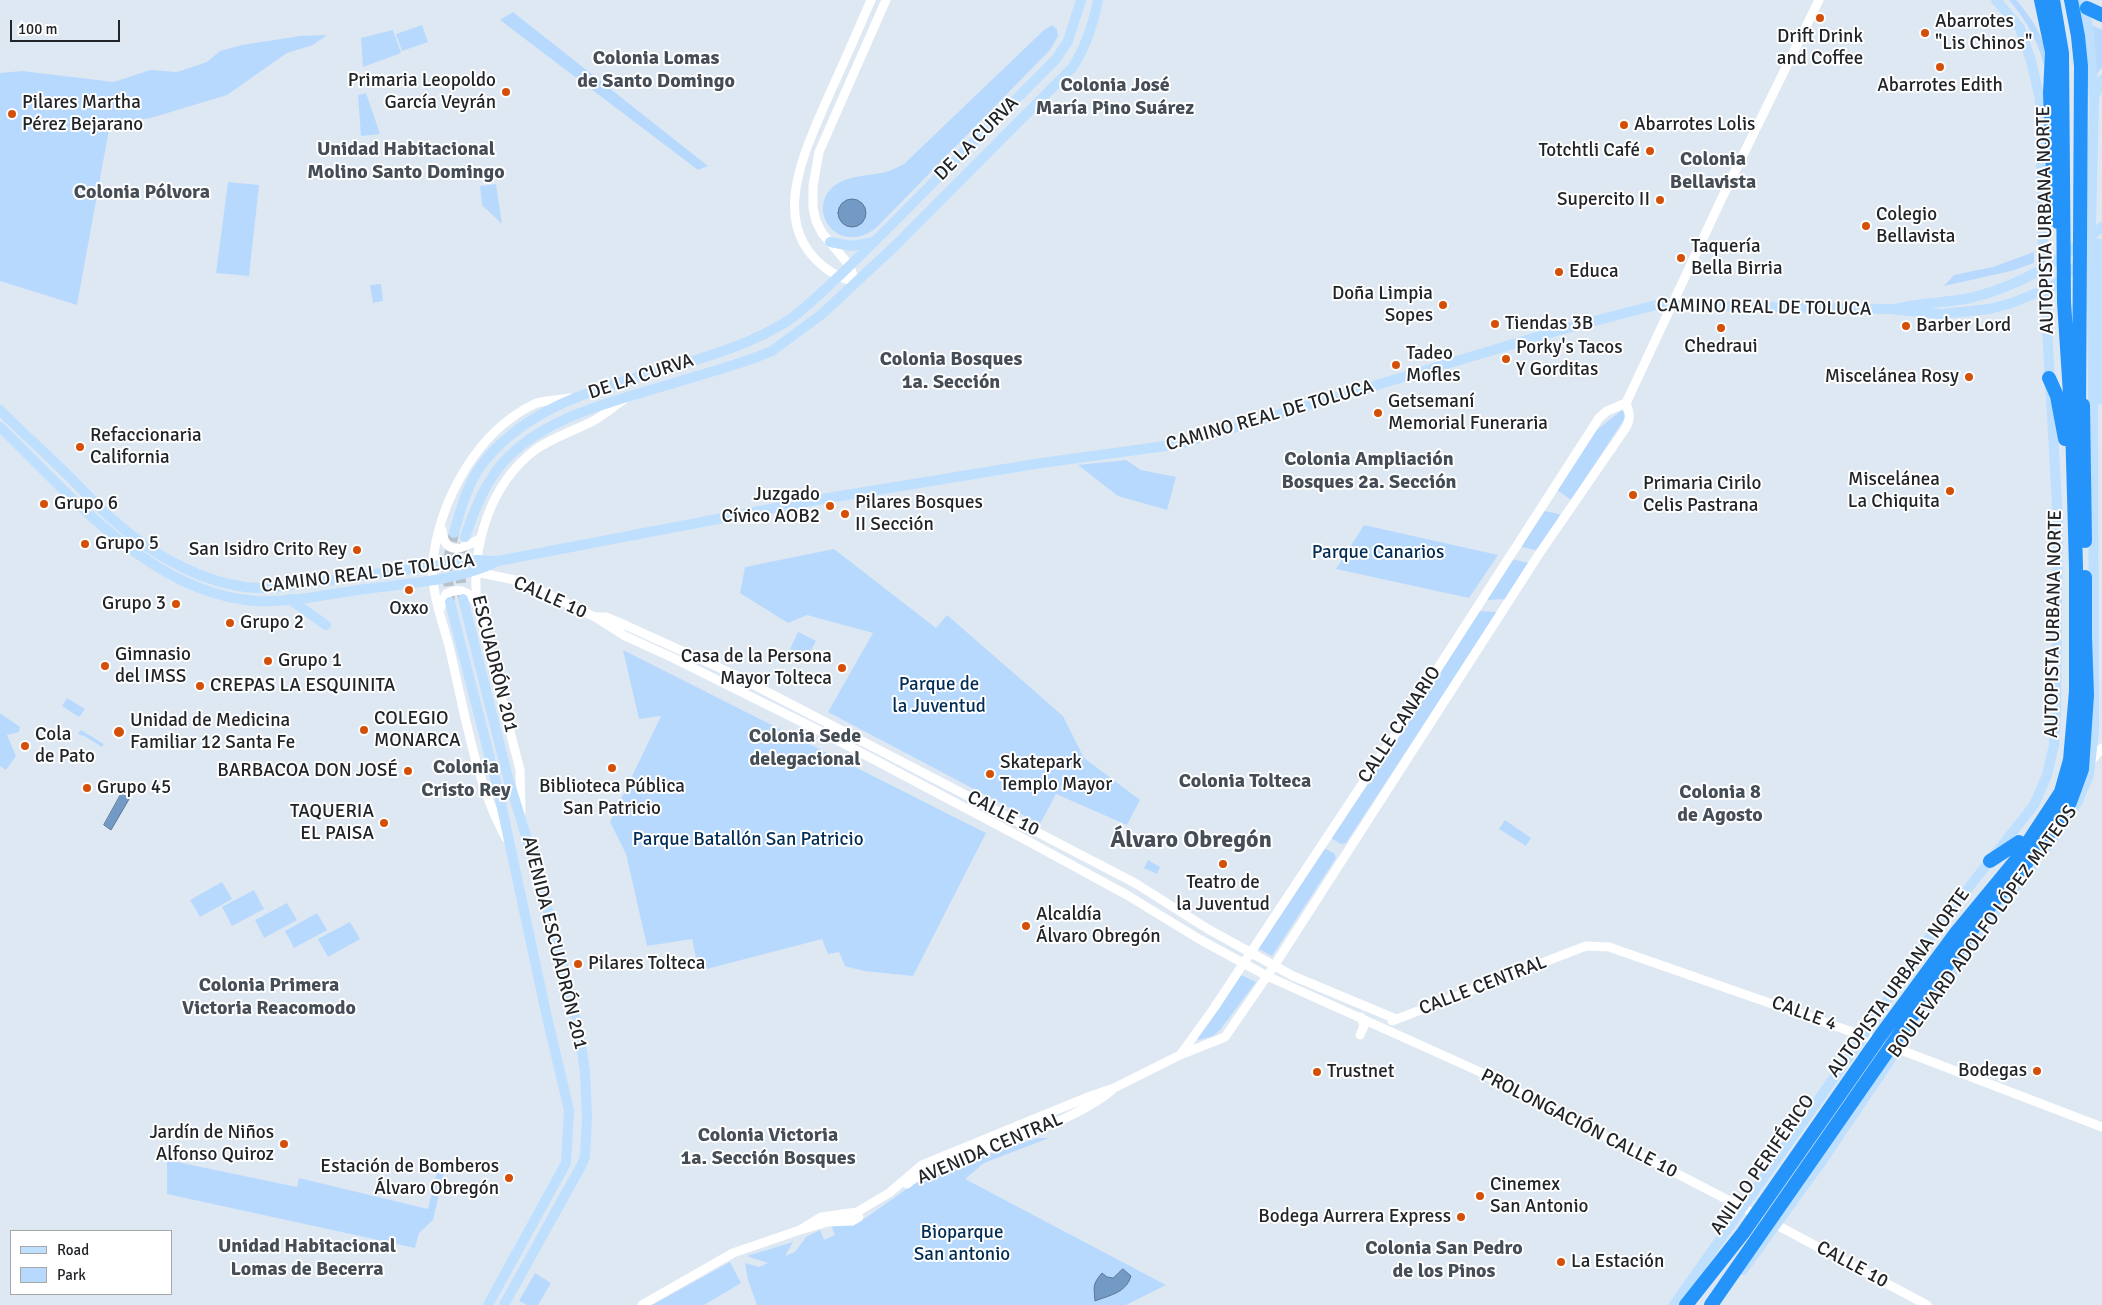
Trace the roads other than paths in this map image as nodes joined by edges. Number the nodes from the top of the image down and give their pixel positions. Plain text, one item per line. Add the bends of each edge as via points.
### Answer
1 (871, 0) edge
2 (886, 0) edge
3 (1081, 0) edge
4 (1098, 0) edge
5 (1819, 0) edge
6 (1996, 0) edge
7 (2053, 0) edge
8 (2057, 0) edge
9 (2071, 0) edge
10 (2083, 2) edge
11 (2043, 6) edge
12 (2102, 6) edge
13 (2102, 15) edge
14 (2102, 80) edge
15 (2094, 101) junction
16 (2102, 227) edge
17 (2088, 229) junction
18 (2065, 238) junction
19 (830, 242) junction
20 (874, 242) junction
21 (2101, 245) edge
22 (2047, 262) junction
23 (850, 266) junction
24 (840, 276) junction
25 (2088, 282) junction
26 (855, 283) junction
27 (2059, 288) junction
28 (1672, 304) junction
29 (1889, 309) junction
30 (2049, 378) junction
31 (578, 397) junction
32 (629, 397) junction
33 (1626, 404) junction
34 (0, 410) edge
35 (0, 427) edge
36 (2093, 435) junction
37 (2066, 439) junction
38 (441, 525) junction
39 (454, 533) tunnel mouth
40 (2097, 536) edge
41 (465, 537) tunnel mouth
42 (479, 539) junction
43 (477, 560) junction
44 (498, 561) junction
45 (432, 567) junction
46 (193, 571) junction
47 (476, 572) junction
48 (434, 580) junction
49 (189, 583) junction
50 (2093, 590) junction
51 (289, 599) junction
52 (463, 600) tunnel mouth
53 (450, 602) tunnel mouth
54 (477, 603) junction
55 (440, 609) junction
56 (2086, 616) junction
57 (606, 621) junction
58 (326, 625) dead end
59 (2102, 748) edge
60 (2091, 761) junction
61 (521, 815) junction
62 (508, 842) junction
63 (2019, 842) junction
64 (1990, 860) junction
65 (1586, 946) joint
66 (1250, 953) junction
67 (1244, 964) junction
68 (1274, 966) junction
69 (1267, 976) junction
70 (1361, 1017) junction
71 (1396, 1019) junction
72 (1380, 1026) junction
73 (1360, 1035) dead end
74 (1225, 1037) joint
75 (1889, 1040) junction
76 (1871, 1044) junction
77 (1180, 1055) junction
78 (2102, 1128) edge
79 (553, 1187) junction
80 (566, 1193) junction
81 (1742, 1206) junction
82 (1754, 1223) junction
83 (1776, 1225) junction
84 (488, 1305) edge
85 (504, 1305) edge
86 (642, 1305) edge
87 (1674, 1305) edge
88 (1687, 1305) edge
89 (1706, 1305) edge
90 (1711, 1305) edge
91 (1719, 1305) edge
92 (1927, 1305) edge

1 - 24 street via 808,142 793,198 804,243 831,272
2 - 19 street via 819,152 813,208 818,227
3 - 20 main road, DE LA CURVA via 1068,41 1056,59
4 - 26 main road, DE LA CURVA via 1093,26 1083,52 1072,68
5 - 28 street, CALLE CANARIO
6 - 22 main road, BOULEVARD ADOLFO LÓPEZ MATEOS via 2020,28 2040,99
7 - 88 highway, AUTOPISTA URBANA NORTE via 2062,53 2064,302 2076,558 2076,691 2070,760 2061,792 2017,859 1950,940 1743,1233
8 - 18 highway, ANILLO PERIFÉRICO via 2067,59
9 - 90 highway, AUTOPISTA URBANA NORTE via 2081,75 2079,460 2087,695 2082,769 2070,802 2046,837 1980,918
10 - 12 highway
10 - 13 highway
10 - 15 main road via 2089,32
10 - 17 highway, ANILLO PERIFÉRICO via 2081,31
11 - 18 highway via 2052,52 2050,93 2054,198
14 - 15 main road
15 - 17 main road
16 - 17 main road, CAMINO REAL DE TOLUCA
17 - 21 main road
17 - 22 main road, CAMINO REAL DE TOLUCA
17 - 25 highway, ANILLO PERIFÉRICO
18 - 27 highway, ANILLO PERIFÉRICO
19 - 20 main road via 852,246
19 - 23 street
20 - 23 main road, DE LA CURVA
21 - 27 main road, CAMINO REAL DE TOLUCA
21 - 36 main road via 2102,377
22 - 29 main road, CAMINO REAL DE TOLUCA via 2009,286 1968,298
22 - 30 main road, BOULEVARD ADOLFO LÓPEZ MATEOS
23 - 24 main road, DE LA CURVA
23 - 26 street
24 - 26 street
24 - 31 main road, DE LA CURVA via 792,318 759,336
25 - 36 main road, BOULEVARD ADOLFO LÓPEZ MATEOS
25 - 56 highway, ANILLO PERIFÉRICO
26 - 32 main road, DE LA CURVA via 822,314 772,351
27 - 29 main road, CAMINO REAL DE TOLUCA via 1972,312 1941,314
27 - 37 highway, ANILLO PERIFÉRICO
28 - 29 main road, CAMINO REAL DE TOLUCA
28 - 33 street, CALLE CANARIO
28 - 44 main road, CAMINO REAL DE TOLUCA via 1645,307 1560,330 1180,444 822,499
30 - 37 highway via 2057,396
30 - 64 main road, BOULEVARD ADOLFO LÓPEZ MATEOS via 2058,521 2054,745 2047,775 2034,805
31 - 38 street, DE LA CURVA via 535,403 508,420 482,444 461,476
31 - 39 main road via 544,412 505,438 478,471 462,503
32 - 41 main road via 556,422 509,455 484,490
32 - 42 street, DE LA CURVA via 594,420 554,438 517,465 503,483
33 - 66 street, CALLE CANARIO via 1607,411 1599,418
33 - 68 street, CALLE CANARIO via 1630,421 1625,429 1533,562
34 - 46 main road, CAMINO REAL DE TOLUCA via 113,520 159,553
35 - 49 main road, CAMINO REAL DE TOLUCA via 104,529 136,553
36 - 40 main road, BOULEVARD ADOLFO LÓPEZ MATEOS
37 - 63 highway, ANILLO PERIFÉRICO via 2069,717 2065,753 2055,790
38 - 42 street via 444,541 451,547 460,549
38 - 45 street, DE LA CURVA
40 - 50 main road, BOULEVARD ADOLFO LÓPEZ MATEOS
42 - 43 street, DE LA CURVA
43 - 44 main road, CAMINO REAL DE TOLUCA
43 - 45 main road, CAMINO REAL DE TOLUCA
43 - 47 street, DE LA CURVA
44 - 47 main road, CAMINO REAL DE TOLUCA
45 - 46 main road, CAMINO REAL DE TOLUCA via 258,588 234,585
45 - 48 street, DE LA CURVA
46 - 49 main road
47 - 48 main road, CAMINO REAL DE TOLUCA
47 - 54 street, ESCUADRÓN 201
47 - 57 street, CALLE 10 via 520,582
48 - 51 main road, CAMINO REAL DE TOLUCA
48 - 55 street, DE LA CURVA
49 - 51 main road, CAMINO REAL DE TOLUCA via 232,597 258,601
50 - 56 highway
50 - 60 main road, BOULEVARD ADOLFO LÓPEZ MATEOS via 2094,731
51 - 58 main road
52 - 61 main road, AVENIDA ESCUADRÓN 201 via 507,774
53 - 62 main road, AVENIDA ESCUADRÓN 201 via 499,794
54 - 55 street via 465,591 456,590 446,594
54 - 61 street, ESCUADRÓN 201 via 520,770
55 - 62 street, DE LA CURVA via 472,742 493,813
56 - 75 highway, ANILLO PERIFÉRICO via 2079,755 2067,794 2045,834 1974,920
57 - 66 street, CALLE 10 via 733,674 1134,883
57 - 67 street, CALLE 10 via 625,636 818,730 1128,895
59 - 60 street
60 - 75 main road, BOULEVARD ADOLFO LÓPEZ MATEOS via 2090,775 2060,831
61 - 80 main road, AVENIDA ESCUADRÓN 201 via 567,980 585,1072 585,1157
62 - 79 main road, AVENIDA ESCUADRÓN 201 via 569,1110 566,1163
63 - 64 highway
63 - 75 highway, ANILLO PERIFÉRICO via 1965,910
64 - 76 main road, BOULEVARD ADOLFO LÓPEZ MATEOS via 1928,940
65 - 71 street, CALLE CENTRAL
65 - 76 street, CALLE 4 via 1609,946
66 - 67 street, CALLE CANARIO
66 - 68 street, CALLE 10
67 - 69 street, CALLE 10
67 - 77 street, CALLE CANARIO
68 - 69 street, CALLE CANARIO
68 - 71 street, CALLE 10
69 - 70 street, CALLE 10
69 - 74 street, CALLE CANARIO
70 - 72 street, CALLE 10
70 - 73 street via 1364,1026
71 - 72 street, CALLE CENTRAL
72 - 81 street, PROLONGACIÓN CALLE 10 via 1478,1071
74 - 77 street, AVENIDA CENTRAL
75 - 76 highway, ANILLO PERIFÉRICO
75 - 76 street, CALLE 4
75 - 78 street, CALLE 4
75 - 83 main road, BOULEVARD ADOLFO LÓPEZ MATEOS via 1822,1161
76 - 81 main road, BOULEVARD ADOLFO LÓPEZ MATEOS
76 - 82 highway, ANILLO PERIFÉRICO
77 - 86 street, AVENIDA CENTRAL via 1059,1120 925,1172 879,1206 852,1221 828,1222 733,1253
79 - 80 main road
79 - 84 main road, AVENIDA ESCUADRÓN 201
80 - 85 main road, AVENIDA ESCUADRÓN 201
81 - 83 street, PROLONGACIÓN CALLE 10
81 - 87 main road, BOULEVARD ADOLFO LÓPEZ MATEOS
82 - 88 highway, ANILLO PERIFÉRICO
82 - 89 highway, ANILLO PERIFÉRICO
83 - 91 main road, BOULEVARD ADOLFO LÓPEZ MATEOS
83 - 92 street, CALLE 10

